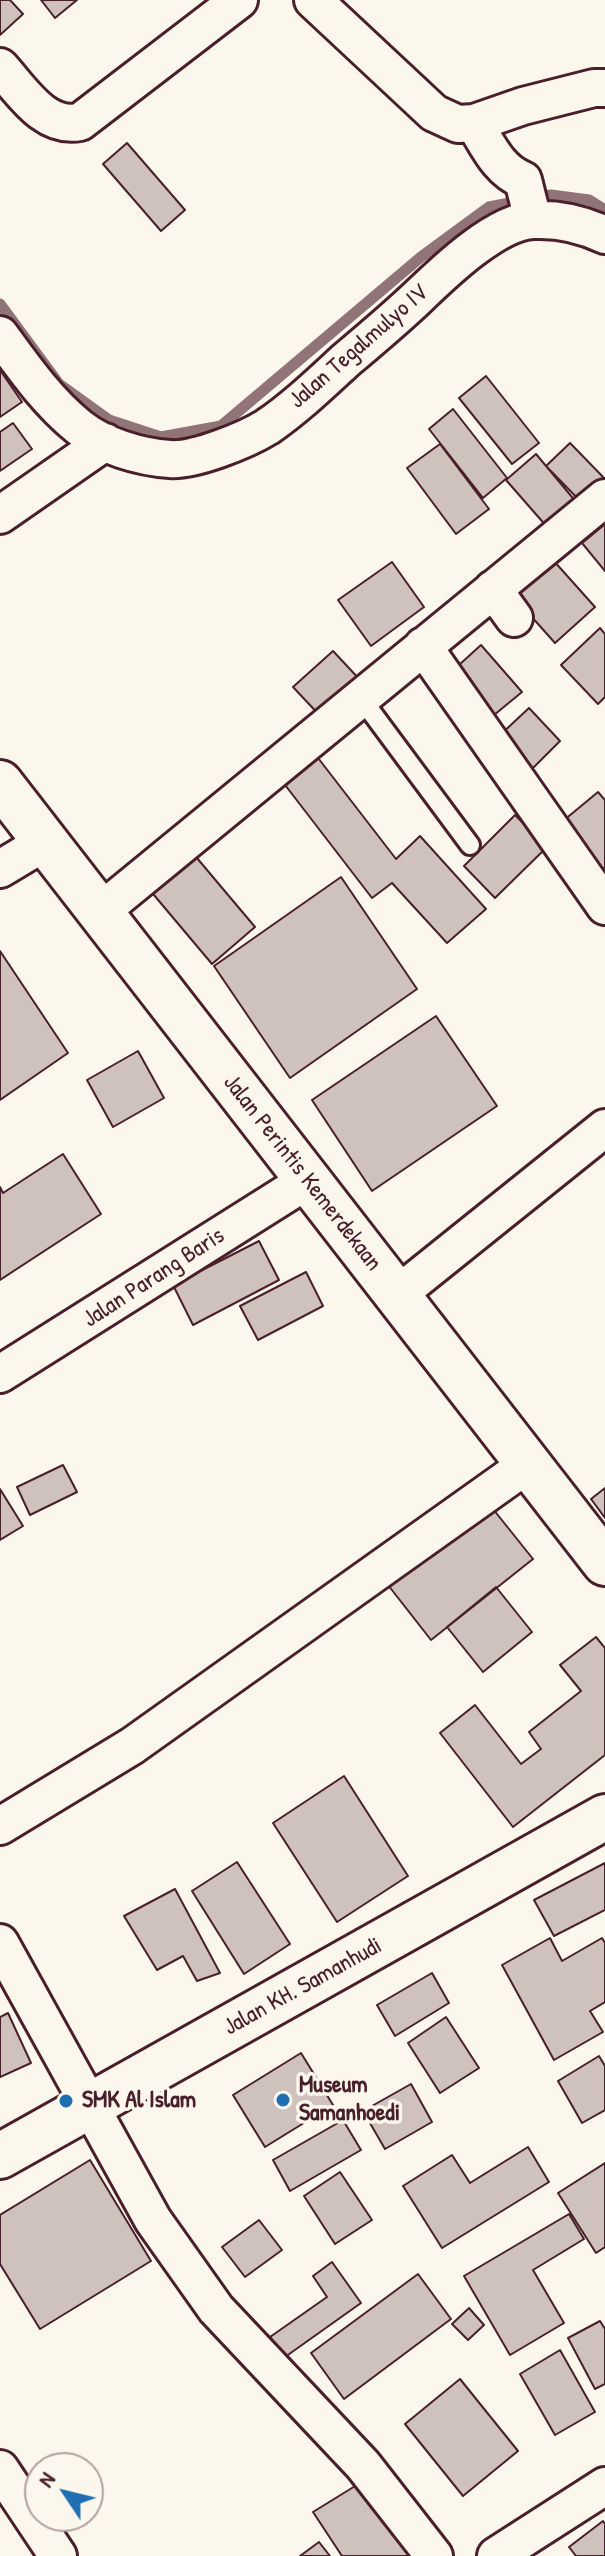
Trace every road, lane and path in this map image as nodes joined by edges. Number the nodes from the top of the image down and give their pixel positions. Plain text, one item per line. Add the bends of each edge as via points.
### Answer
1 (239, 0) edge
2 (313, 0) edge
3 (0, 67) edge
4 (605, 88) edge
5 (474, 123) junction
6 (528, 203) junction
7 (605, 235) edge
8 (0, 335) edge
9 (105, 442) junction
10 (605, 498) edge
11 (0, 515) edge
12 (423, 646) junction
13 (361, 698) junction
14 (0, 783) edge
15 (45, 842) junction
16 (470, 845) dead end
17 (0, 869) edge
18 (605, 906) edge
19 (100, 912) junction
20 (605, 1128) edge
21 (308, 1180) junction
22 (397, 1295) junction
23 (0, 1374) edge
24 (528, 1464) junction
25 (605, 1563) edge
26 (605, 1817) edge
27 (0, 1826) edge
28 (0, 1943) edge
29 (90, 2107) junction
30 (0, 2156) edge
31 (0, 2469) edge
32 (605, 2486) edge
33 (58, 2556) edge
34 (434, 2556) edge
35 (496, 2556) edge

1 - 3 street via 80,122 57,123 40,112
2 - 5 street via 434,113 458,124
4 - 5 street
5 - 6 street
6 - 7 street, Jalan Tegalmulyo IV
6 - 9 street, Jalan Tegalmulyo IV via 517,223 439,276 265,428 211,451 172,460
8 - 9 street, Jalan Tegalmulyo IV via 39,388 81,428
9 - 11 street
10 - 12 street via 503,604
12 - 13 street
12 - 18 street
13 - 16 lane
13 - 19 street
14 - 15 street, Jalan Perintis Kemerdekaan
15 - 17 street
15 - 19 street, Jalan Perintis Kemerdekaan
19 - 21 street, Jalan Perintis Kemerdekaan
20 - 22 street
21 - 22 street, Jalan Perintis Kemerdekaan
21 - 23 street, Jalan Parang Baris
22 - 24 street, Jalan Perintis Kemerdekaan
24 - 25 street, Jalan Perintis Kemerdekaan
24 - 27 street via 132,1746
26 - 29 street, Jalan KH. Samanhudi
28 - 29 street
29 - 30 street, Jalan KH. Samanhudi
29 - 34 street via 153,2220 216,2309 363,2465
31 - 33 street
32 - 35 street

